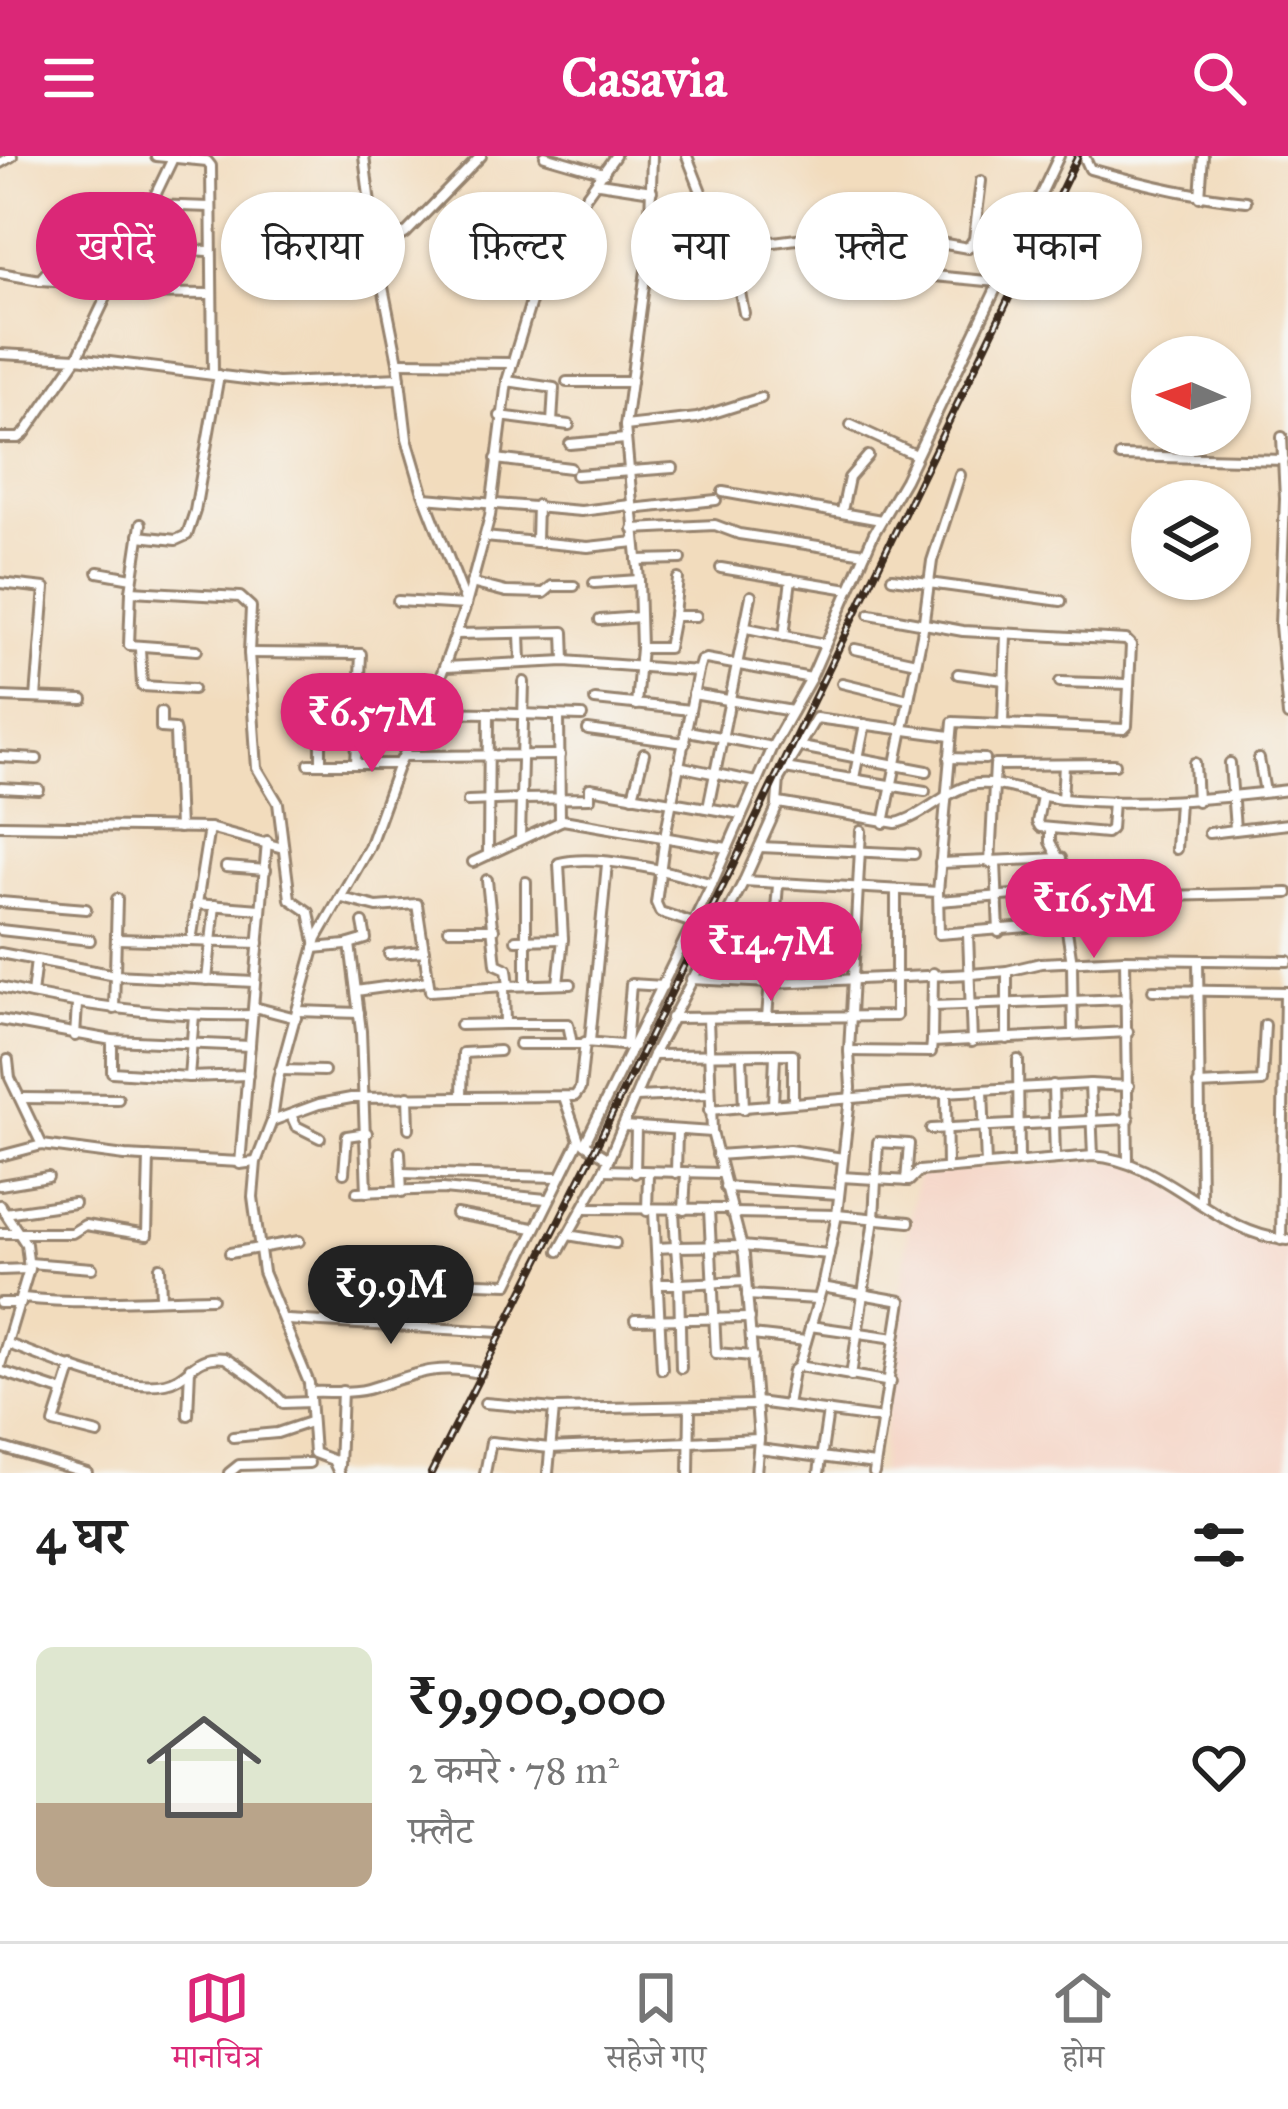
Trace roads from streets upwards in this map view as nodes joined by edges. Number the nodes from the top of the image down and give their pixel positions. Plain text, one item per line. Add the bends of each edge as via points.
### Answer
1 (12, 156) edge
2 (156, 156) edge
3 (364, 156) edge
4 (481, 156) edge
5 (545, 156) edge
6 (615, 156) edge
7 (652, 156) edge
8 (687, 156) edge
9 (1059, 156) edge
10 (1084, 156) edge
11 (1203, 156) edge
12 (174, 157) edge
13 (0, 163) edge
14 (604, 173) junction
15 (981, 181) dead end
16 (598, 183) junction
17 (652, 191) joint
18 (158, 192) edge
19 (368, 192) edge
20 (701, 192) edge
21 (1042, 192) edge
22 (1200, 197) junction
23 (1246, 201) dead end
24 (197, 207) edge
25 (210, 207) junction
26 (405, 234) edge
27 (949, 245) edge
28 (197, 250) edge
29 (209, 250) junction
30 (0, 273) edge
31 (36, 279) edge
32 (197, 293) edge
33 (210, 294) junction
34 (106, 300) edge
35 (386, 300) edge
36 (643, 300) edge
37 (741, 300) edge
38 (989, 300) edge
39 (744, 313) dead end
40 (0, 354) edge
41 (77, 358) junction
42 (398, 362) junction
43 (511, 363) junction
44 (216, 375) junction
45 (400, 378) junction
46 (507, 381) junction
47 (567, 382) dead end
48 (631, 382) junction
49 (761, 398) dead end
50 (500, 416) junction
51 (552, 423) junction
52 (568, 425) dead end
53 (850, 425) dead end
54 (626, 426) junction
55 (1282, 437) dead end
56 (0, 438) edge
57 (626, 439) junction
58 (570, 444) dead end
59 (916, 455) junction
60 (868, 456) dead end
61 (1120, 456) dead end
62 (496, 459) junction
63 (1284, 460) junction
64 (673, 468) dead end
65 (627, 472) junction
66 (960, 476) dead end
67 (425, 498) junction
68 (1286, 499) edge
69 (492, 502) junction
70 (537, 506) junction
71 (630, 507) junction
72 (842, 511) junction
73 (881, 520) junction
74 (141, 524) dead end
75 (633, 529) junction
76 (139, 536) junction
77 (485, 537) junction
78 (536, 540) junction
79 (635, 542) junction
80 (865, 554) junction
81 (637, 560) junction
82 (680, 560) dead end
83 (722, 568) dead end
84 (98, 572) dead end
85 (132, 578) junction
86 (892, 578) dead end
87 (677, 579) dead end
88 (791, 579) junction
89 (639, 580) junction
90 (0, 583) edge
91 (594, 583) dead end
92 (471, 584) junction
93 (928, 584) junction
94 (574, 586) dead end
95 (849, 589) junction
96 (131, 591) junction
97 (751, 596) dead end
98 (398, 601) dead end
99 (1060, 601) dead end
100 (466, 603) junction
101 (870, 614) dead end
102 (674, 616) junction
103 (696, 616) dead end
104 (640, 617) junction
105 (600, 620) dead end
106 (924, 625) junction
107 (747, 628) junction
108 (520, 633) junction
109 (456, 634) junction
110 (1006, 634) junction
111 (784, 636) junction
112 (825, 644) junction
113 (641, 648) junction
114 (140, 649) junction
115 (856, 649) dead end
116 (197, 650) dead end
117 (249, 653) junction
118 (565, 661) junction
119 (521, 662) junction
120 (916, 662) junction
121 (740, 665) junction
122 (446, 667) junction
123 (640, 668) junction
124 (698, 671) junction
125 (958, 674) dead end
126 (811, 678) junction
127 (1004, 680) junction
128 (524, 682) dead end
129 (1060, 682) dead end
130 (842, 683) dead end
131 (1129, 684) junction
132 (193, 689) dead end
133 (693, 694) junction
134 (0, 697) edge
135 (35, 698) junction
136 (908, 698) junction
137 (83, 700) dead end
138 (595, 700) dead end
139 (732, 701) junction
140 (637, 705) junction
141 (690, 710) junction
142 (160, 712) dead end
143 (428, 712) junction
144 (793, 712) junction
145 (490, 713) junction
146 (356, 716) junction
147 (522, 716) junction
148 (559, 716) junction
149 (581, 716) dead end
150 (1288, 716) edge
151 (1003, 723) junction
152 (865, 724) junction
153 (419, 728) junction
154 (588, 730) dead end
155 (902, 730) junction
156 (688, 731) junction
157 (950, 736) junction
158 (724, 738) junction
159 (686, 743) junction
160 (796, 746) junction
161 (772, 747) junction
162 (490, 754) junction
163 (644, 754) dead end
164 (560, 755) junction
165 (520, 757) junction
166 (0, 758) edge
167 (858, 758) junction
168 (950, 758) junction
169 (37, 759) dead end
170 (985, 759) dead end
171 (1259, 759) dead end
172 (402, 760) junction
173 (1195, 763) dead end
174 (1230, 763) dead end
175 (309, 764) dead end
176 (321, 764) junction
177 (356, 764) junction
178 (895, 764) junction
179 (1064, 764) junction
180 (1115, 764) dead end
181 (678, 766) junction
182 (784, 767) junction
183 (927, 771) dead end
184 (716, 774) junction
185 (854, 778) junction
186 (756, 782) junction
187 (892, 785) junction
188 (992, 785) junction
189 (0, 788) edge
190 (39, 790) dead end
191 (1288, 790) edge
192 (926, 791) dead end
193 (1265, 793) junction
194 (633, 796) junction
195 (1042, 796) junction
196 (1233, 796) junction
197 (949, 797) junction
198 (560, 798) junction
199 (521, 799) junction
200 (1062, 799) junction
201 (488, 800) junction
202 (468, 801) dead end
203 (1113, 801) junction
204 (1179, 801) junction
205 (1197, 801) junction
206 (671, 802) junction
207 (777, 806) junction
208 (708, 808) junction
209 (741, 814) junction
210 (560, 821) junction
211 (884, 823) junction
212 (1288, 824) edge
213 (0, 825) edge
214 (178, 828) junction
215 (209, 828) junction
216 (1050, 829) junction
217 (1235, 829) junction
218 (861, 831) dead end
219 (1209, 833) dead end
220 (665, 836) junction
221 (520, 839) junction
222 (267, 841) junction
223 (760, 847) junction
224 (284, 848) junction
225 (727, 848) junction
226 (1176, 848) dead end
227 (858, 849) junction
228 (914, 854) dead end
229 (488, 855) junction
230 (1058, 857) junction
231 (472, 862) dead end
232 (993, 862) junction
233 (940, 863) junction
234 (607, 864) junction
235 (226, 867) dead end
236 (266, 870) junction
237 (659, 872) junction
238 (487, 880) dead end
239 (526, 881) dead end
240 (744, 881) junction
241 (712, 884) junction
242 (778, 885) junction
243 (856, 888) junction
244 (896, 890) junction
245 (1064, 891) junction
246 (1288, 893) edge
247 (998, 896) junction
248 (1165, 896) dead end
249 (938, 897) junction
250 (342, 898) junction
251 (117, 899) dead end
252 (0, 902) edge
253 (195, 904) junction
254 (215, 905) junction
255 (260, 908) junction
256 (86, 909) dead end
257 (693, 922) junction
258 (364, 923) dead end
259 (1066, 924) junction
260 (449, 929) dead end
261 (494, 929) junction
262 (0, 930) edge
263 (999, 932) junction
264 (968, 934) junction
265 (117, 939) junction
266 (563, 939) junction
267 (90, 940) dead end
268 (191, 940) junction
269 (521, 940) junction
270 (212, 941) junction
271 (259, 943) junction
272 (350, 944) junction
273 (315, 946) junction
274 (424, 951) junction
275 (0, 953) edge
276 (389, 954) dead end
277 (704, 957) junction
278 (1125, 959) junction
279 (36, 960) junction
280 (1198, 960) junction
281 (1288, 961) edge
282 (771, 962) junction
283 (1072, 963) junction
284 (1007, 971) junction
285 (933, 973) junction
286 (898, 974) junction
287 (971, 974) junction
288 (115, 975) junction
289 (690, 979) junction
290 (853, 979) junction
291 (207, 980) junction
292 (428, 981) junction
293 (254, 982) junction
294 (771, 983) junction
295 (559, 984) junction
296 (571, 984) dead end
297 (526, 985) junction
298 (506, 986) junction
299 (662, 986) junction
300 (0, 987) edge
301 (1198, 989) junction
302 (1153, 990) dead end
303 (356, 991) junction
304 (1287, 992) edge
305 (32, 994) junction
306 (1126, 999) junction
307 (1074, 1002) junction
308 (77, 1005) junction
309 (1005, 1005) junction
310 (933, 1006) junction
311 (971, 1008) junction
312 (114, 1010) junction
313 (253, 1011) junction
314 (359, 1013) junction
315 (194, 1015) junction
316 (297, 1015) junction
317 (767, 1017) junction
318 (853, 1017) junction
319 (671, 1018) junction
320 (708, 1018) junction
321 (0, 1020) edge
322 (505, 1024) junction
323 (460, 1025) dead end
324 (1265, 1025) dead end
325 (1287, 1028) edge
326 (1128, 1032) junction
327 (1073, 1034) junction
328 (76, 1036) junction
329 (1006, 1039) junction
330 (112, 1040) junction
331 (587, 1042) junction
332 (932, 1042) junction
333 (972, 1042) junction
334 (519, 1044) dead end
335 (572, 1044) junction
336 (191, 1046) junction
337 (250, 1046) junction
338 (630, 1046) junction
339 (499, 1051) dead end
340 (849, 1051) junction
341 (653, 1055) junction
342 (775, 1055) junction
343 (707, 1056) junction
344 (742, 1057) junction
345 (1286, 1057) edge
346 (8, 1060) dead end
347 (1018, 1060) dead end
348 (280, 1070) junction
349 (324, 1071) dead end
350 (248, 1076) junction
351 (189, 1077) junction
352 (1090, 1084) junction
353 (1053, 1085) junction
354 (1198, 1085) junction
355 (1129, 1086) junction
356 (1018, 1087) junction
357 (983, 1090) junction
358 (946, 1093) junction
359 (708, 1094) junction
360 (407, 1096) junction
361 (462, 1096) junction
362 (365, 1097) junction
363 (564, 1097) junction
364 (636, 1097) junction
365 (21, 1098) junction
366 (118, 1099) dead end
367 (849, 1099) junction
368 (793, 1103) junction
369 (773, 1105) junction
370 (744, 1108) junction
371 (709, 1109) junction
372 (291, 1115) junction
373 (1129, 1119) junction
374 (1092, 1120) junction
375 (272, 1121) junction
376 (1054, 1121) junction
377 (1018, 1124) junction
378 (624, 1126) junction
379 (984, 1126) junction
380 (636, 1127) junction
381 (409, 1128) dead end
382 (946, 1129) junction
383 (931, 1130) dead end
384 (677, 1131) junction
385 (712, 1132) junction
386 (367, 1133) junction
387 (320, 1138) dead end
388 (582, 1142) junction
389 (42, 1145) junction
390 (400, 1152) dead end
391 (717, 1155) junction
392 (0, 1156) edge
393 (1094, 1156) junction
394 (148, 1157) junction
395 (843, 1158) junction
396 (609, 1159) junction
397 (1055, 1159) junction
398 (1018, 1161) junction
399 (1128, 1161) junction
400 (240, 1162) junction
401 (256, 1162) junction
402 (986, 1165) junction
403 (947, 1168) junction
404 (604, 1170) junction
405 (344, 1173) dead end
406 (401, 1173) junction
407 (634, 1173) junction
408 (681, 1173) junction
409 (720, 1173) junction
410 (648, 1174) junction
411 (48, 1177) dead end
412 (841, 1177) junction
413 (557, 1178) junction
414 (877, 1181) junction
415 (906, 1181) junction
416 (0, 1185) edge
417 (1285, 1186) edge
418 (725, 1187) junction
419 (402, 1192) junction
420 (839, 1194) junction
421 (547, 1199) junction
422 (1201, 1201) junction
423 (74, 1203) dead end
424 (584, 1208) junction
425 (3, 1209) edge
426 (709, 1209) junction
427 (651, 1210) junction
428 (679, 1210) junction
429 (730, 1211) junction
430 (456, 1214) dead end
431 (837, 1215) junction
432 (874, 1219) junction
433 (909, 1222) dead end
434 (533, 1228) junction
435 (17, 1231) junction
436 (0, 1233) edge
437 (568, 1235) junction
438 (1285, 1240) edge
439 (299, 1241) dead end
440 (615, 1243) dead end
441 (260, 1245) junction
442 (710, 1245) junction
443 (742, 1246) junction
444 (676, 1247) junction
445 (656, 1248) junction
446 (559, 1251) dead end
447 (230, 1253) dead end
448 (829, 1254) junction
449 (29, 1266) junction
450 (160, 1267) dead end
451 (92, 1268) dead end
452 (0, 1270) edge
453 (332, 1278) dead end
454 (746, 1281) junction
455 (407, 1283) junction
456 (658, 1283) junction
457 (713, 1283) junction
458 (679, 1285) junction
459 (822, 1287) junction
460 (865, 1293) junction
461 (748, 1294) junction
462 (161, 1298) junction
463 (212, 1298) dead end
464 (818, 1299) junction
465 (22, 1301) junction
466 (0, 1303) edge
467 (715, 1318) junction
468 (750, 1318) junction
469 (286, 1320) junction
470 (635, 1320) dead end
471 (660, 1320) junction
472 (682, 1321) junction
473 (810, 1325) junction
474 (404, 1326) junction
475 (500, 1332) dead end
476 (859, 1333) junction
477 (752, 1335) junction
478 (896, 1338) junction
479 (6, 1341) edge
480 (806, 1341) junction
481 (753, 1356) junction
482 (72, 1366) junction
483 (799, 1366) junction
484 (190, 1367) junction
485 (0, 1368) edge
486 (681, 1368) dead end
487 (662, 1369) dead end
488 (480, 1373) dead end
489 (851, 1376) junction
490 (890, 1382) junction
491 (342, 1391) junction
492 (64, 1392) junction
493 (310, 1397) junction
494 (485, 1403) dead end
495 (757, 1404) junction
496 (787, 1406) junction
497 (690, 1407) junction
498 (554, 1409) junction
499 (828, 1412) junction
500 (188, 1415) dead end
501 (883, 1419) junction
502 (310, 1422) junction
503 (98, 1434) dead end
504 (233, 1437) dead end
505 (689, 1442) junction
506 (759, 1444) junction
507 (0, 1447) edge
508 (550, 1448) junction
509 (314, 1453) junction
510 (821, 1456) junction
511 (309, 1468) edge
512 (874, 1468) edge
513 (339, 1470) edge
514 (87, 1473) edge
515 (230, 1473) edge
516 (485, 1473) edge
517 (548, 1473) edge
518 (689, 1473) edge
519 (756, 1473) edge
520 (819, 1473) edge

1 - 13 street
2 - 12 street
3 - 19 street
4 - 26 street
5 - 14 street
6 - 14 street
7 - 17 street
8 - 20 street
9 - 21 street
10 - 22 street via 1090,170
11 - 22 street
12 - 18 street
12 - 25 street via 210,163
14 - 16 street
15 - 27 street via 972,245
16 - 17 street
16 - 43 street via 548,255
22 - 23 street
24 - 25 street
25 - 29 street
28 - 29 street
29 - 33 street
30 - 31 street
32 - 33 street
33 - 44 street
34 - 41 street
35 - 42 street
36 - 48 street
37 - 39 street
38 - 59 street
40 - 41 street
41 - 44 street
41 - 56 street via 25,433
42 - 43 street
42 - 45 street
43 - 46 street
44 - 45 street via 278,383
44 - 76 street via 187,536
45 - 67 street via 406,439
46 - 50 street
46 - 51 street via 554,388
47 - 48 street
48 - 54 street
49 - 54 street via 697,418
50 - 51 street
50 - 62 street
51 - 52 street
53 - 59 street
54 - 57 street
55 - 63 street
57 - 58 street
57 - 65 street
59 - 73 street
60 - 72 street via 850,478
61 - 63 street
62 - 65 street
62 - 69 street
63 - 68 street
64 - 65 street
65 - 71 street
66 - 93 street
67 - 69 street
67 - 100 street
68 - 150 street via 1280,605
69 - 70 street
69 - 77 street
70 - 71 street
70 - 78 street
71 - 72 street via 719,496
71 - 75 street
72 - 73 street
73 - 80 street
74 - 76 street
75 - 79 street
75 - 80 street via 715,525
76 - 85 street
77 - 78 street
77 - 92 street
78 - 79 street
79 - 81 street
80 - 95 street
81 - 82 street
81 - 89 street
83 - 88 street
84 - 85 street
85 - 96 street
86 - 93 street
87 - 102 street
88 - 95 street
88 - 111 street
89 - 91 street
89 - 104 street
90 - 135 street via 45,588
92 - 94 street via 544,593
92 - 100 street
93 - 99 street
93 - 106 street
95 - 112 street
96 - 114 street via 128,642
96 - 117 street via 240,597 253,612
97 - 107 street
98 - 100 street
100 - 109 street
101 - 106 street
102 - 103 street
102 - 113 street via 668,648
104 - 105 street
104 - 113 street
106 - 110 street
106 - 120 street
107 - 111 street
107 - 121 street
108 - 109 street
108 - 118 street via 564,632
108 - 119 street
109 - 122 street
110 - 127 street
110 - 131 street via 1126,640
111 - 112 street
112 - 126 street
113 - 123 street
114 - 116 street
114 - 132 street via 142,686
115 - 120 street
117 - 146 street via 360,653
117 - 224 street via 257,768 278,803
118 - 119 street
118 - 123 street
119 - 122 street
120 - 136 street
121 - 124 street via 703,659
121 - 126 street
121 - 139 street
122 - 143 street
123 - 124 street
123 - 140 street
124 - 133 street
125 - 127 street
126 - 144 street
127 - 151 street
128 - 147 street
129 - 131 street
130 - 136 street
131 - 151 street via 1124,729
133 - 139 street
133 - 141 street
134 - 135 street
135 - 137 street
136 - 155 street
138 - 140 street
139 - 144 street
139 - 158 street
140 - 141 street
141 - 156 street
142 - 214 street via 161,728 175,733
143 - 145 street
143 - 153 street
144 - 161 street
145 - 147 street
145 - 162 street
146 - 153 street
146 - 176 street via 316,717
146 - 177 street
147 - 148 street
147 - 165 street
148 - 149 street
148 - 164 street
151 - 157 street via 957,721
152 - 155 street
152 - 160 street via 816,718
152 - 167 street
153 - 172 street
154 - 159 street
155 - 157 street
155 - 178 street
156 - 158 street
156 - 159 street
157 - 168 street
158 - 161 street
158 - 184 street
159 - 181 street
160 - 167 street
160 - 182 street
161 - 186 street
162 - 165 street
162 - 172 street
162 - 201 street
163 - 194 street
164 - 165 street
164 - 198 street
165 - 199 street
166 - 169 street
167 - 178 street
167 - 185 street
168 - 170 street
168 - 197 street
171 - 193 street
172 - 177 street
172 - 250 street
173 - 205 street
174 - 196 street
175 - 176 street
176 - 177 street
178 - 183 street
178 - 187 street
179 - 180 street
179 - 188 street via 1001,763
179 - 200 street
181 - 184 street
181 - 206 street
182 - 185 street
182 - 207 street
184 - 186 street
184 - 208 street
185 - 187 street
186 - 209 street
187 - 192 street
187 - 211 street
188 - 195 street
188 - 197 street via 969,785
188 - 232 street
189 - 190 street
191 - 193 street
193 - 196 street
194 - 198 street via 590,788 590,798
194 - 206 street
195 - 200 street
195 - 216 street via 1037,825
196 - 205 street
196 - 217 street
197 - 211 street via 911,819
197 - 233 street
198 - 199 street
198 - 210 street
199 - 201 street
199 - 221 street
200 - 203 street
201 - 202 street
201 - 229 street
203 - 204 street
203 - 216 street via 1110,832
204 - 205 street
204 - 226 street
206 - 208 street
206 - 220 street
207 - 211 street
207 - 223 street
208 - 209 street
209 - 225 street
210 - 220 street
210 - 221 street
212 - 217 street
213 - 214 street
214 - 215 street
215 - 222 street
215 - 253 street
216 - 230 street
217 - 219 street
218 - 227 street
220 - 225 street
220 - 237 street
221 - 229 street
222 - 224 street
222 - 236 street
223 - 227 street
223 - 240 street
224 - 273 street via 290,899 309,912
225 - 241 street
227 - 228 street
227 - 243 street
229 - 231 street
230 - 232 street
230 - 245 street
232 - 233 street
232 - 247 street
233 - 249 street
234 - 237 street
234 - 266 street via 559,863
234 - 331 street
235 - 236 street
236 - 255 street
237 - 241 street
237 - 257 street via 656,909
238 - 261 street
239 - 269 street
240 - 242 street
240 - 277 street
241 - 257 street
242 - 243 street
242 - 282 street
243 - 244 street
243 - 290 street
244 - 249 street
244 - 286 street
245 - 247 street
245 - 259 street
246 - 248 street
247 - 249 street
247 - 263 street
249 - 264 street via 939,934
250 - 273 street
250 - 274 street via 377,907 417,904
251 - 265 street
252 - 256 street
253 - 254 street
253 - 268 street
254 - 255 street
254 - 270 street
255 - 271 street
257 - 299 street
258 - 272 street via 366,939
259 - 263 street
259 - 283 street
260 - 261 street
261 - 298 street
262 - 267 street
263 - 264 street
264 - 287 street
265 - 268 street
265 - 288 street
266 - 269 street
266 - 295 street
268 - 270 street
269 - 297 street
270 - 271 street
270 - 291 street
271 - 293 street
272 - 273 street
272 - 303 street
273 - 316 street
274 - 276 street
274 - 292 street
275 - 279 street
277 - 282 street
277 - 289 street
278 - 280 street
278 - 283 street
278 - 306 street
279 - 288 street
279 - 305 street
280 - 281 street
280 - 301 street
282 - 294 street
283 - 284 street
283 - 307 street
284 - 287 street
284 - 309 street
285 - 286 street
285 - 287 street
285 - 310 street
286 - 290 street
286 - 318 street via 898,1015
287 - 311 street
288 - 291 street
288 - 312 street
289 - 294 street
289 - 319 street
290 - 294 street
290 - 318 street
291 - 293 street
292 - 298 street via 430,991
292 - 303 street
293 - 313 street
294 - 317 street
295 - 296 street
295 - 297 street
297 - 298 street
298 - 322 street
299 - 338 street
299 - 338 street via 631,984
300 - 305 street
301 - 302 street
301 - 304 street
301 - 354 street
303 - 314 street
304 - 325 street
305 - 308 street
306 - 307 street
306 - 326 street
307 - 309 street
307 - 327 street
308 - 312 street
308 - 328 street
309 - 311 street
309 - 329 street
310 - 311 street
310 - 332 street
311 - 333 street
312 - 315 street
313 - 315 street
313 - 316 street
313 - 337 street
314 - 316 street
314 - 362 street
315 - 336 street
316 - 348 street
317 - 318 street
317 - 320 street
318 - 340 street
319 - 320 street
319 - 341 street
320 - 343 street
321 - 328 street
322 - 323 street
322 - 335 street via 568,1024
324 - 354 street via 1262,1082
325 - 345 street
326 - 327 street
326 - 355 street
327 - 329 street
328 - 330 street
329 - 333 street
330 - 336 street
330 - 351 street via 112,1072
331 - 335 street
331 - 338 street
331 - 363 street via 580,1089
332 - 333 street
332 - 340 street via 931,1052
334 - 335 street
336 - 337 street
336 - 351 street
337 - 350 street
338 - 388 street
339 - 361 street via 464,1052
340 - 367 street
341 - 343 street
341 - 364 street
342 - 344 street
342 - 368 street via 793,1054
342 - 369 street
343 - 344 street
343 - 359 street
344 - 370 street
345 - 417 street
346 - 365 street
347 - 356 street
348 - 349 street
348 - 375 street
350 - 351 street
350 - 400 street
352 - 353 street
352 - 355 street
352 - 374 street
353 - 356 street
353 - 376 street
354 - 422 street
355 - 373 street
356 - 357 street
356 - 377 street
357 - 358 street
357 - 379 street
358 - 367 street
358 - 382 street
359 - 364 street
359 - 371 street
360 - 361 street
360 - 362 street
360 - 381 street
361 - 363 street
362 - 372 street
362 - 386 street
363 - 388 street
364 - 378 street
365 - 366 street
365 - 389 street
367 - 368 street
367 - 395 street
368 - 369 street
369 - 370 street
370 - 371 street
371 - 385 street
372 - 375 street
372 - 387 street
373 - 374 street
373 - 399 street
374 - 376 street
374 - 393 street
375 - 401 street
376 - 377 street
376 - 397 street
377 - 379 street
377 - 398 street
378 - 380 street
378 - 396 street
379 - 382 street
379 - 402 street
380 - 384 street
380 - 407 street
382 - 383 street
382 - 403 street
384 - 385 street
384 - 408 street
385 - 391 street
386 - 405 street via 347,1136
386 - 419 street via 362,1192
388 - 396 street
388 - 413 street
389 - 392 street
389 - 394 street
390 - 406 street
391 - 395 street via 789,1150
391 - 409 street
393 - 397 street
393 - 399 street
394 - 400 street
394 - 435 street via 147,1235 85,1225 72,1233
395 - 412 street
396 - 404 street
397 - 398 street
398 - 402 street
399 - 422 street
400 - 401 street
401 - 441 street
402 - 403 street
403 - 415 street
404 - 407 street
404 - 424 street
406 - 413 street
406 - 419 street
407 - 410 street
408 - 409 street
408 - 410 street
408 - 428 street
409 - 418 street
410 - 427 street
411 - 416 street
412 - 414 street
412 - 420 street
413 - 421 street
414 - 415 street
414 - 415 street via 878,1142 909,1144
414 - 432 street
417 - 438 street
418 - 420 street
418 - 429 street
419 - 421 street
420 - 431 street
421 - 434 street
422 - 438 street via 1254,1235
423 - 425 street
424 - 427 street
424 - 437 street
425 - 435 street
426 - 428 street
426 - 429 street
426 - 442 street
427 - 428 street
427 - 445 street
428 - 444 street
429 - 431 street
429 - 443 street
430 - 434 street
431 - 432 street
431 - 448 street
432 - 433 street
432 - 460 street
434 - 455 street via 508,1284
435 - 436 street
435 - 449 street
437 - 440 street
437 - 446 street
439 - 441 street
441 - 447 street
441 - 469 street
442 - 443 street
442 - 444 street
442 - 457 street
443 - 448 street
443 - 454 street
444 - 445 street
444 - 458 street
445 - 456 street
448 - 459 street
449 - 451 street
449 - 452 street
449 - 465 street
450 - 462 street
453 - 455 street
454 - 457 street
454 - 461 street
455 - 474 street
456 - 458 street
456 - 471 street
457 - 458 street
457 - 467 street
458 - 472 street
459 - 460 street
459 - 464 street
460 - 476 street
460 - 478 street via 901,1299
461 - 464 street
461 - 468 street
462 - 463 street
462 - 465 street
464 - 473 street
465 - 466 street
465 - 479 street
467 - 468 street
467 - 472 street
467 - 481 street via 716,1353
468 - 477 street
469 - 474 street
469 - 493 street
470 - 471 street
471 - 472 street
471 - 487 street
472 - 486 street
473 - 476 street
473 - 480 street
474 - 475 street
476 - 478 street
476 - 489 street
477 - 480 street
477 - 481 street
478 - 490 street
479 - 482 street
479 - 485 street
480 - 483 street
481 - 495 street
482 - 484 street via 160,1384
482 - 492 street
483 - 489 street
483 - 496 street
484 - 493 street via 225,1358 283,1403
484 - 500 street
485 - 492 street
488 - 491 street via 441,1367
489 - 490 street
490 - 501 street
491 - 493 street
491 - 513 street
492 - 503 street via 54,1424
493 - 502 street
494 - 498 street
495 - 496 street
495 - 497 street
495 - 506 street
496 - 499 street
497 - 498 street
497 - 505 street
498 - 508 street
499 - 501 street
499 - 510 street
501 - 512 street
502 - 504 street
502 - 509 street
505 - 506 street
505 - 508 street
505 - 518 street
506 - 510 street
506 - 519 street
507 - 514 street
508 - 516 street via 491,1442
508 - 517 street
509 - 511 street
509 - 513 street
510 - 512 street
510 - 520 street
511 - 515 street via 238,1465

